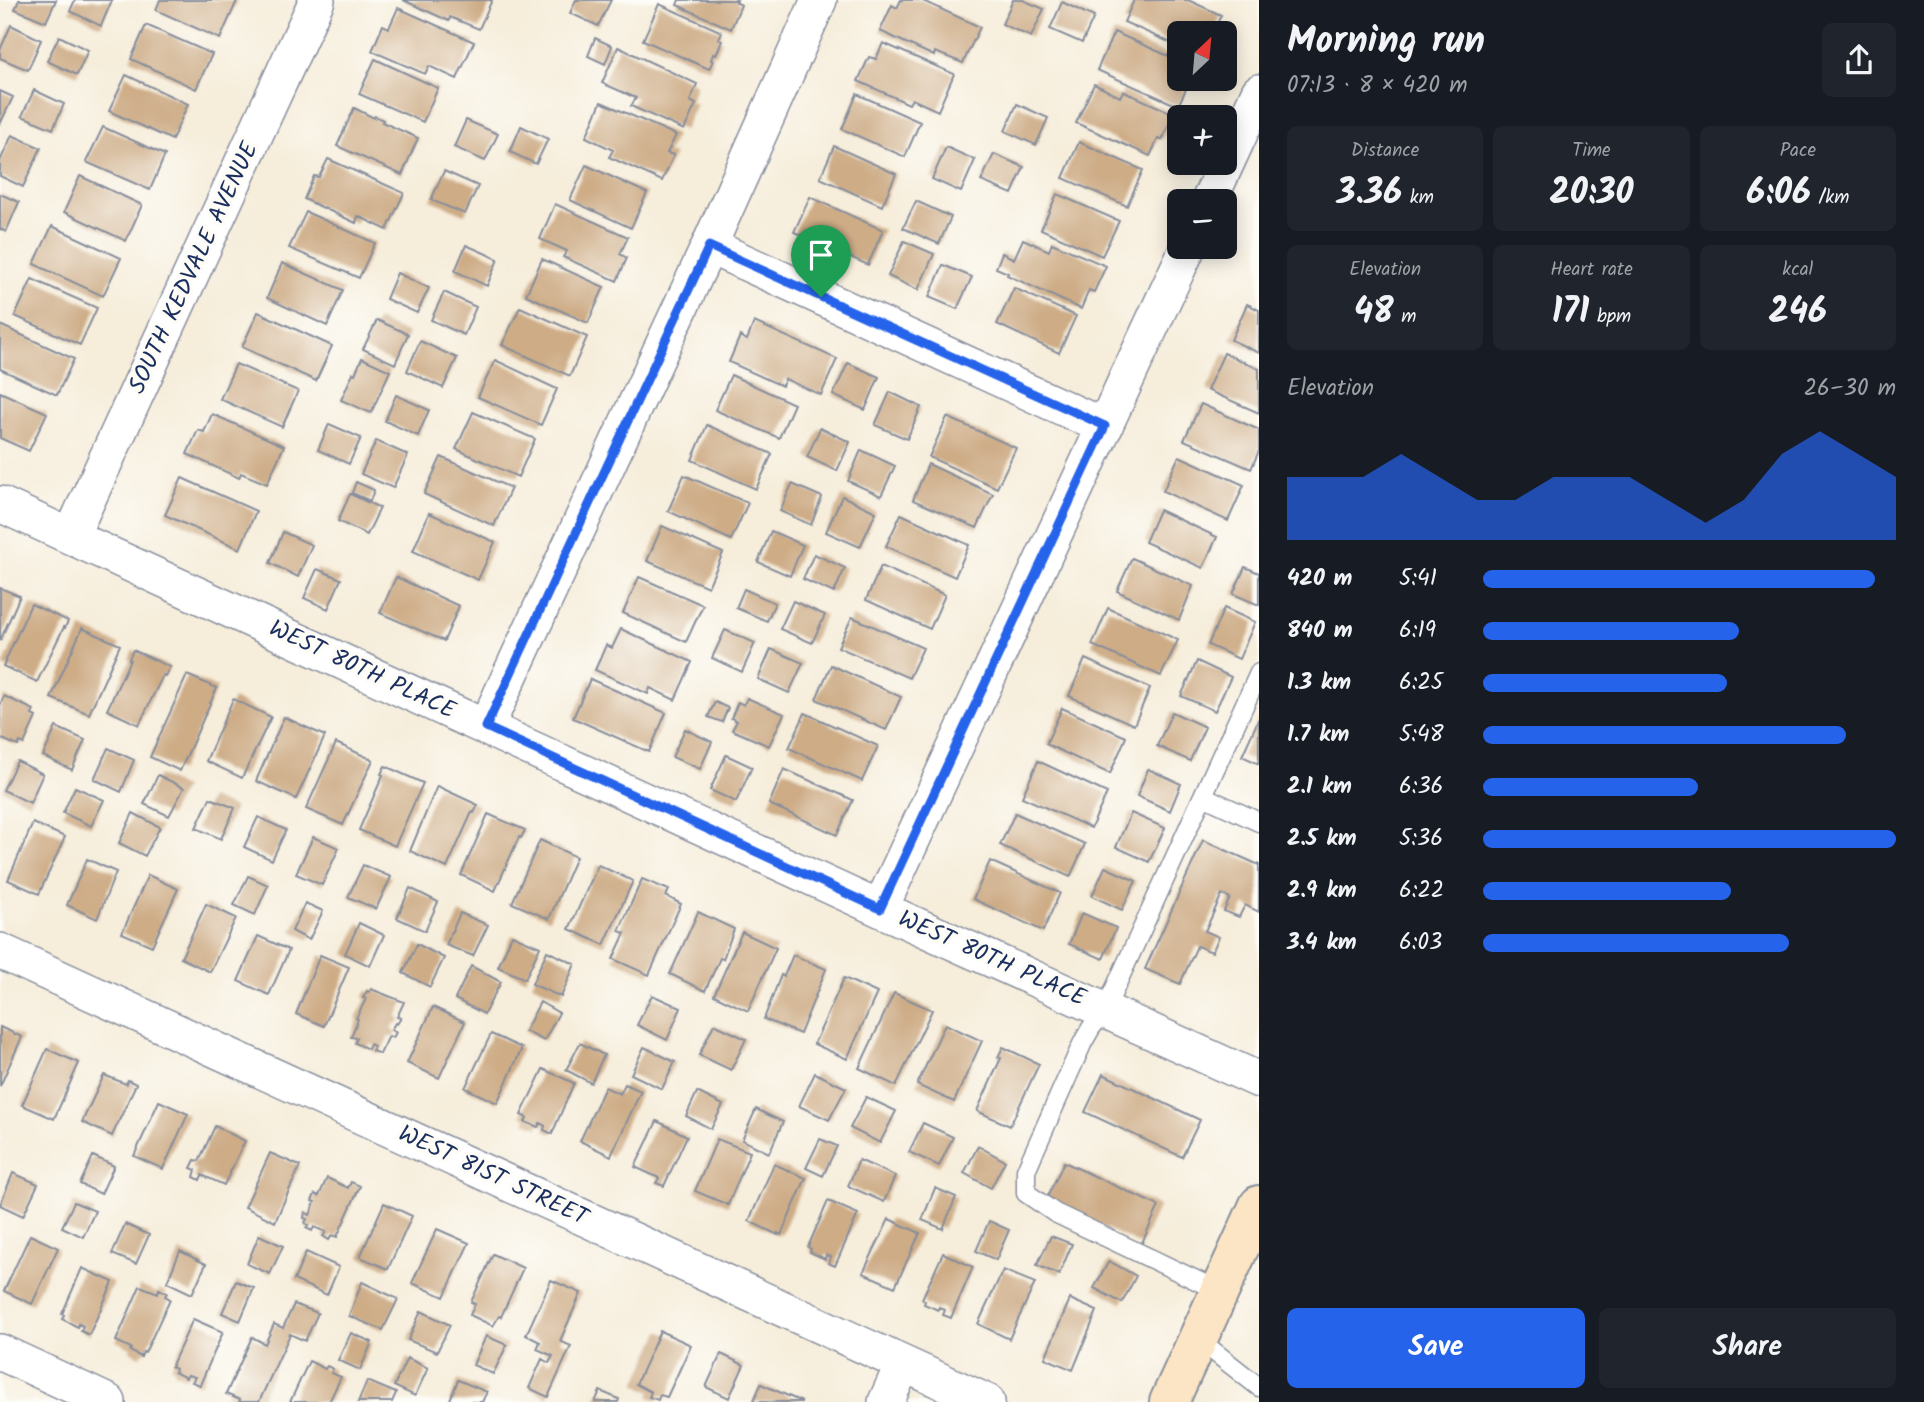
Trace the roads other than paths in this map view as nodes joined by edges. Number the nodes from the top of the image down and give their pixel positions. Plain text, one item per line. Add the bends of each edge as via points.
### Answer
1 (317, 0) edge
2 (819, 0) edge
3 (1259, 92) edge
4 (1215, 189) edge
5 (709, 246) junction
6 (1182, 259) edge
7 (1105, 426) junction
8 (0, 504) edge
9 (71, 536) junction
10 (1259, 673) edge
11 (486, 727) junction
12 (1203, 796) junction
13 (1259, 822) edge
14 (880, 909) junction
15 (0, 951) edge
16 (1105, 1010) junction
17 (1259, 1080) edge
18 (1259, 1205) edge
19 (1219, 1291) junction
20 (1198, 1339) junction
21 (0, 1352) edge
22 (903, 1364) junction
23 (1259, 1387) edge
24 (108, 1402) edge
25 (886, 1402) edge
26 (987, 1402) edge
27 (1169, 1402) edge

1 - 9 street, SOUTH KEDVALE AVENUE
2 - 5 street
3 - 4 street
5 - 7 street
5 - 11 street
6 - 7 street
7 - 14 street
8 - 9 street, WEST 80TH PLACE
9 - 11 street, WEST 80TH PLACE
10 - 12 lane
11 - 14 street, WEST 80TH PLACE
12 - 13 lane
12 - 16 lane
14 - 16 street, WEST 80TH PLACE
15 - 22 street, WEST 81ST STREET
16 - 17 street, WEST 80TH PLACE
16 - 19 lane via 1083,1042 1026,1170 1026,1193 1055,1213
18 - 19 main road
19 - 20 main road
20 - 23 lane
20 - 27 main road
21 - 24 street
22 - 25 street
22 - 26 street, WEST 81ST STREET

